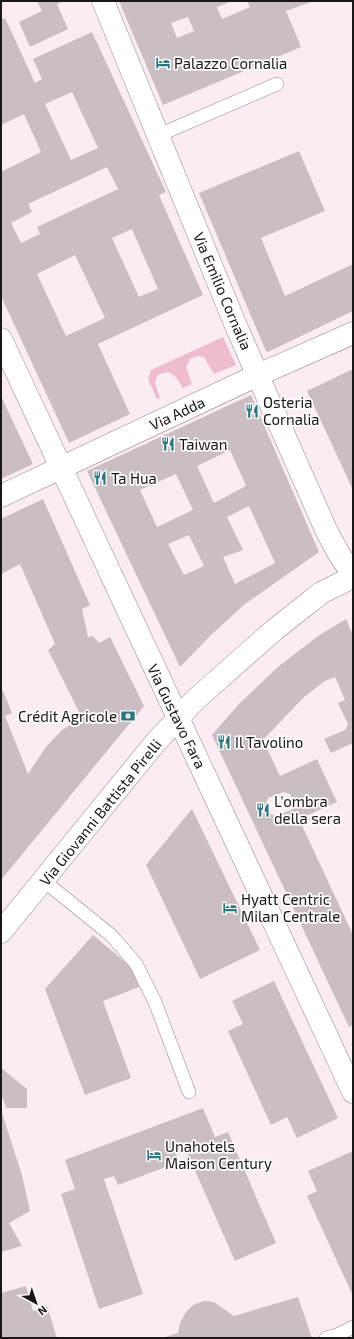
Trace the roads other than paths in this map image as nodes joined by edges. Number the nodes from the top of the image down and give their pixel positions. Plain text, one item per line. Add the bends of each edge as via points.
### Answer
1 (103, 1) edge
2 (277, 84) dead end
3 (159, 135) junction
4 (353, 333) edge
5 (1, 339) edge
6 (258, 375) junction
7 (61, 468) junction
8 (1, 496) edge
9 (353, 576) edge
10 (179, 718) junction
11 (44, 881) junction
12 (1, 932) edge
13 (189, 1092) dead end
14 (353, 1092) edge
15 (353, 1327) edge
16 (326, 1338) edge

1 - 3 street, Via Emilio Cornalia
2 - 3 lane
3 - 6 street, Via Emilio Cornalia
4 - 6 street, Via Adda
5 - 7 street, Via Gustavo Fara
6 - 7 street, Via Adda
6 - 9 street, Via Emilio Cornalia via 327,532
7 - 8 street, Via Adda
7 - 10 street, Via Gustavo Fara
9 - 10 street, Via Giovanni Battista Pirelli via 321,593 273,631 195,700
10 - 11 street, Via Giovanni Battista Pirelli via 155,743
10 - 14 street, Via Gustavo Fara
11 - 12 street, Via Giovanni Battista Pirelli
11 - 13 lane via 112,936 136,964 155,1002
15 - 16 lane

